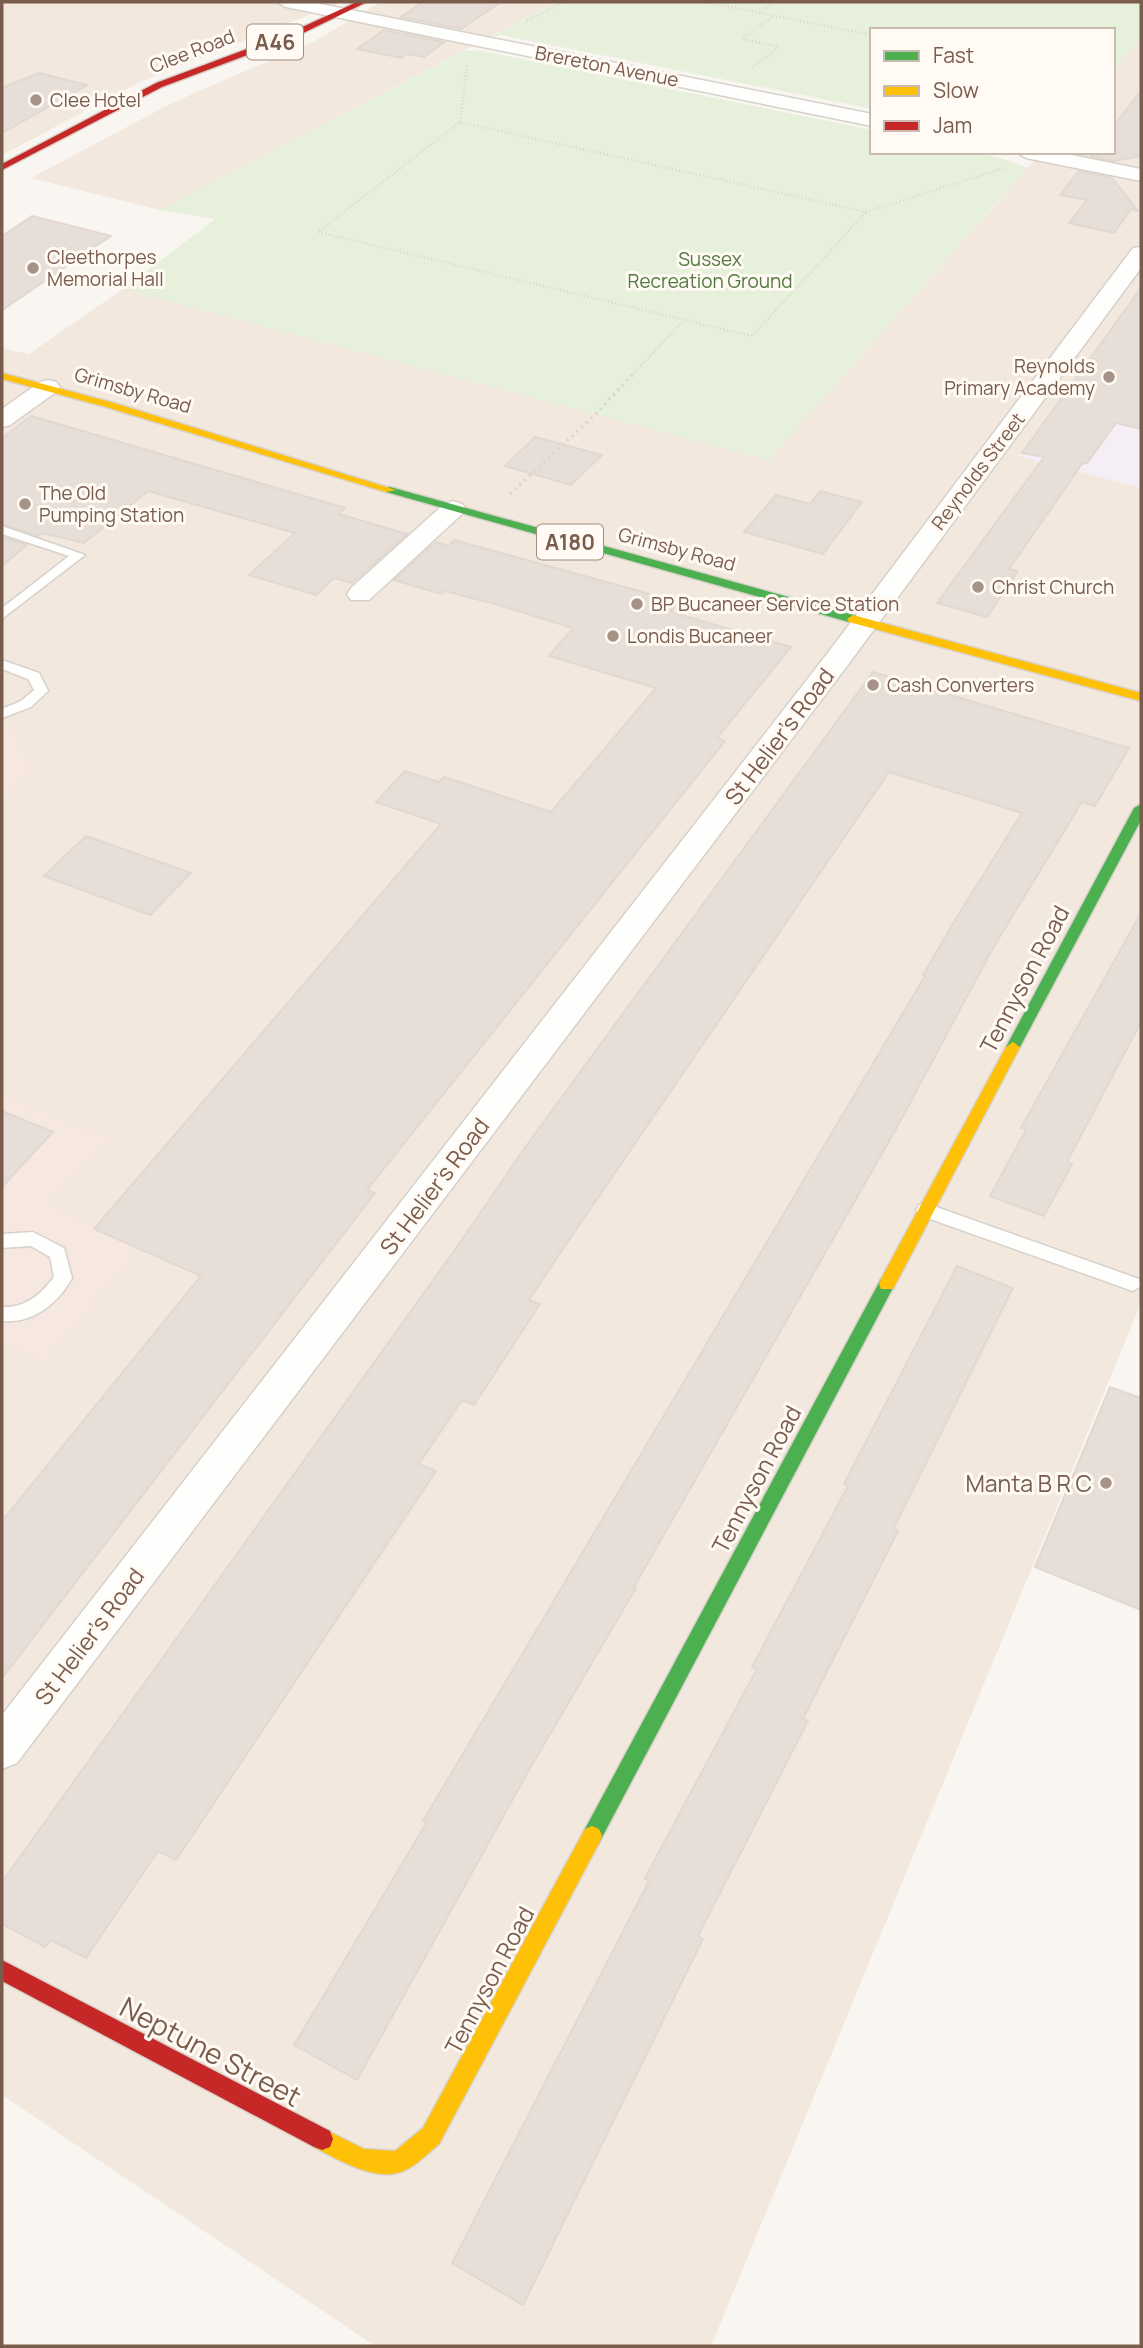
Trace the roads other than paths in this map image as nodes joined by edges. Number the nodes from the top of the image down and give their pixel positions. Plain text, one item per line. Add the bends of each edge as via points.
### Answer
1 (286, 2) edge
2 (363, 2) edge
3 (341, 14) junction
4 (870, 120) edge
5 (1019, 159) edge
6 (2, 167) edge
7 (1141, 175) edge
8 (1141, 253) edge
9 (2, 376) edge
10 (48, 387) junction
11 (2, 420) edge
12 (453, 509) junction
13 (2, 530) edge
14 (360, 594) dead end
15 (3, 614) edge
16 (866, 622) junction
17 (2, 664) edge
18 (1141, 697) edge
19 (2, 714) edge
20 (1141, 808) edge
21 (925, 1210) junction
22 (2, 1241) edge
23 (1133, 1284) dead end
24 (2, 1314) edge
25 (2, 1749) edge
26 (2, 1970) edge
27 (399, 2162) joint

1 - 3 street, Brereton Avenue
2 - 3 main road, Clee Road / A46
3 - 4 street, Brereton Avenue
3 - 6 main road, Clee Road / A46 via 159,85
5 - 7 street
8 - 16 street, Reynolds Street
9 - 10 main road, Grimsby Road / A180
10 - 11 street
10 - 12 main road, Grimsby Road / A180
12 - 14 street
12 - 16 main road, Grimsby Road / A180
13 - 15 lane via 79,555
16 - 18 main road, Grimsby Road / A180
16 - 25 street, St Helier's Road
17 - 19 lane via 34,677 41,691 26,704
20 - 21 main road, Tennyson Road
21 - 23 lane
21 - 27 main road, Tennyson Road via 431,2136
22 - 24 lane via 33,1239 58,1253 63,1278 45,1303 11,1316
26 - 27 main road, Neptune Street via 362,2160

